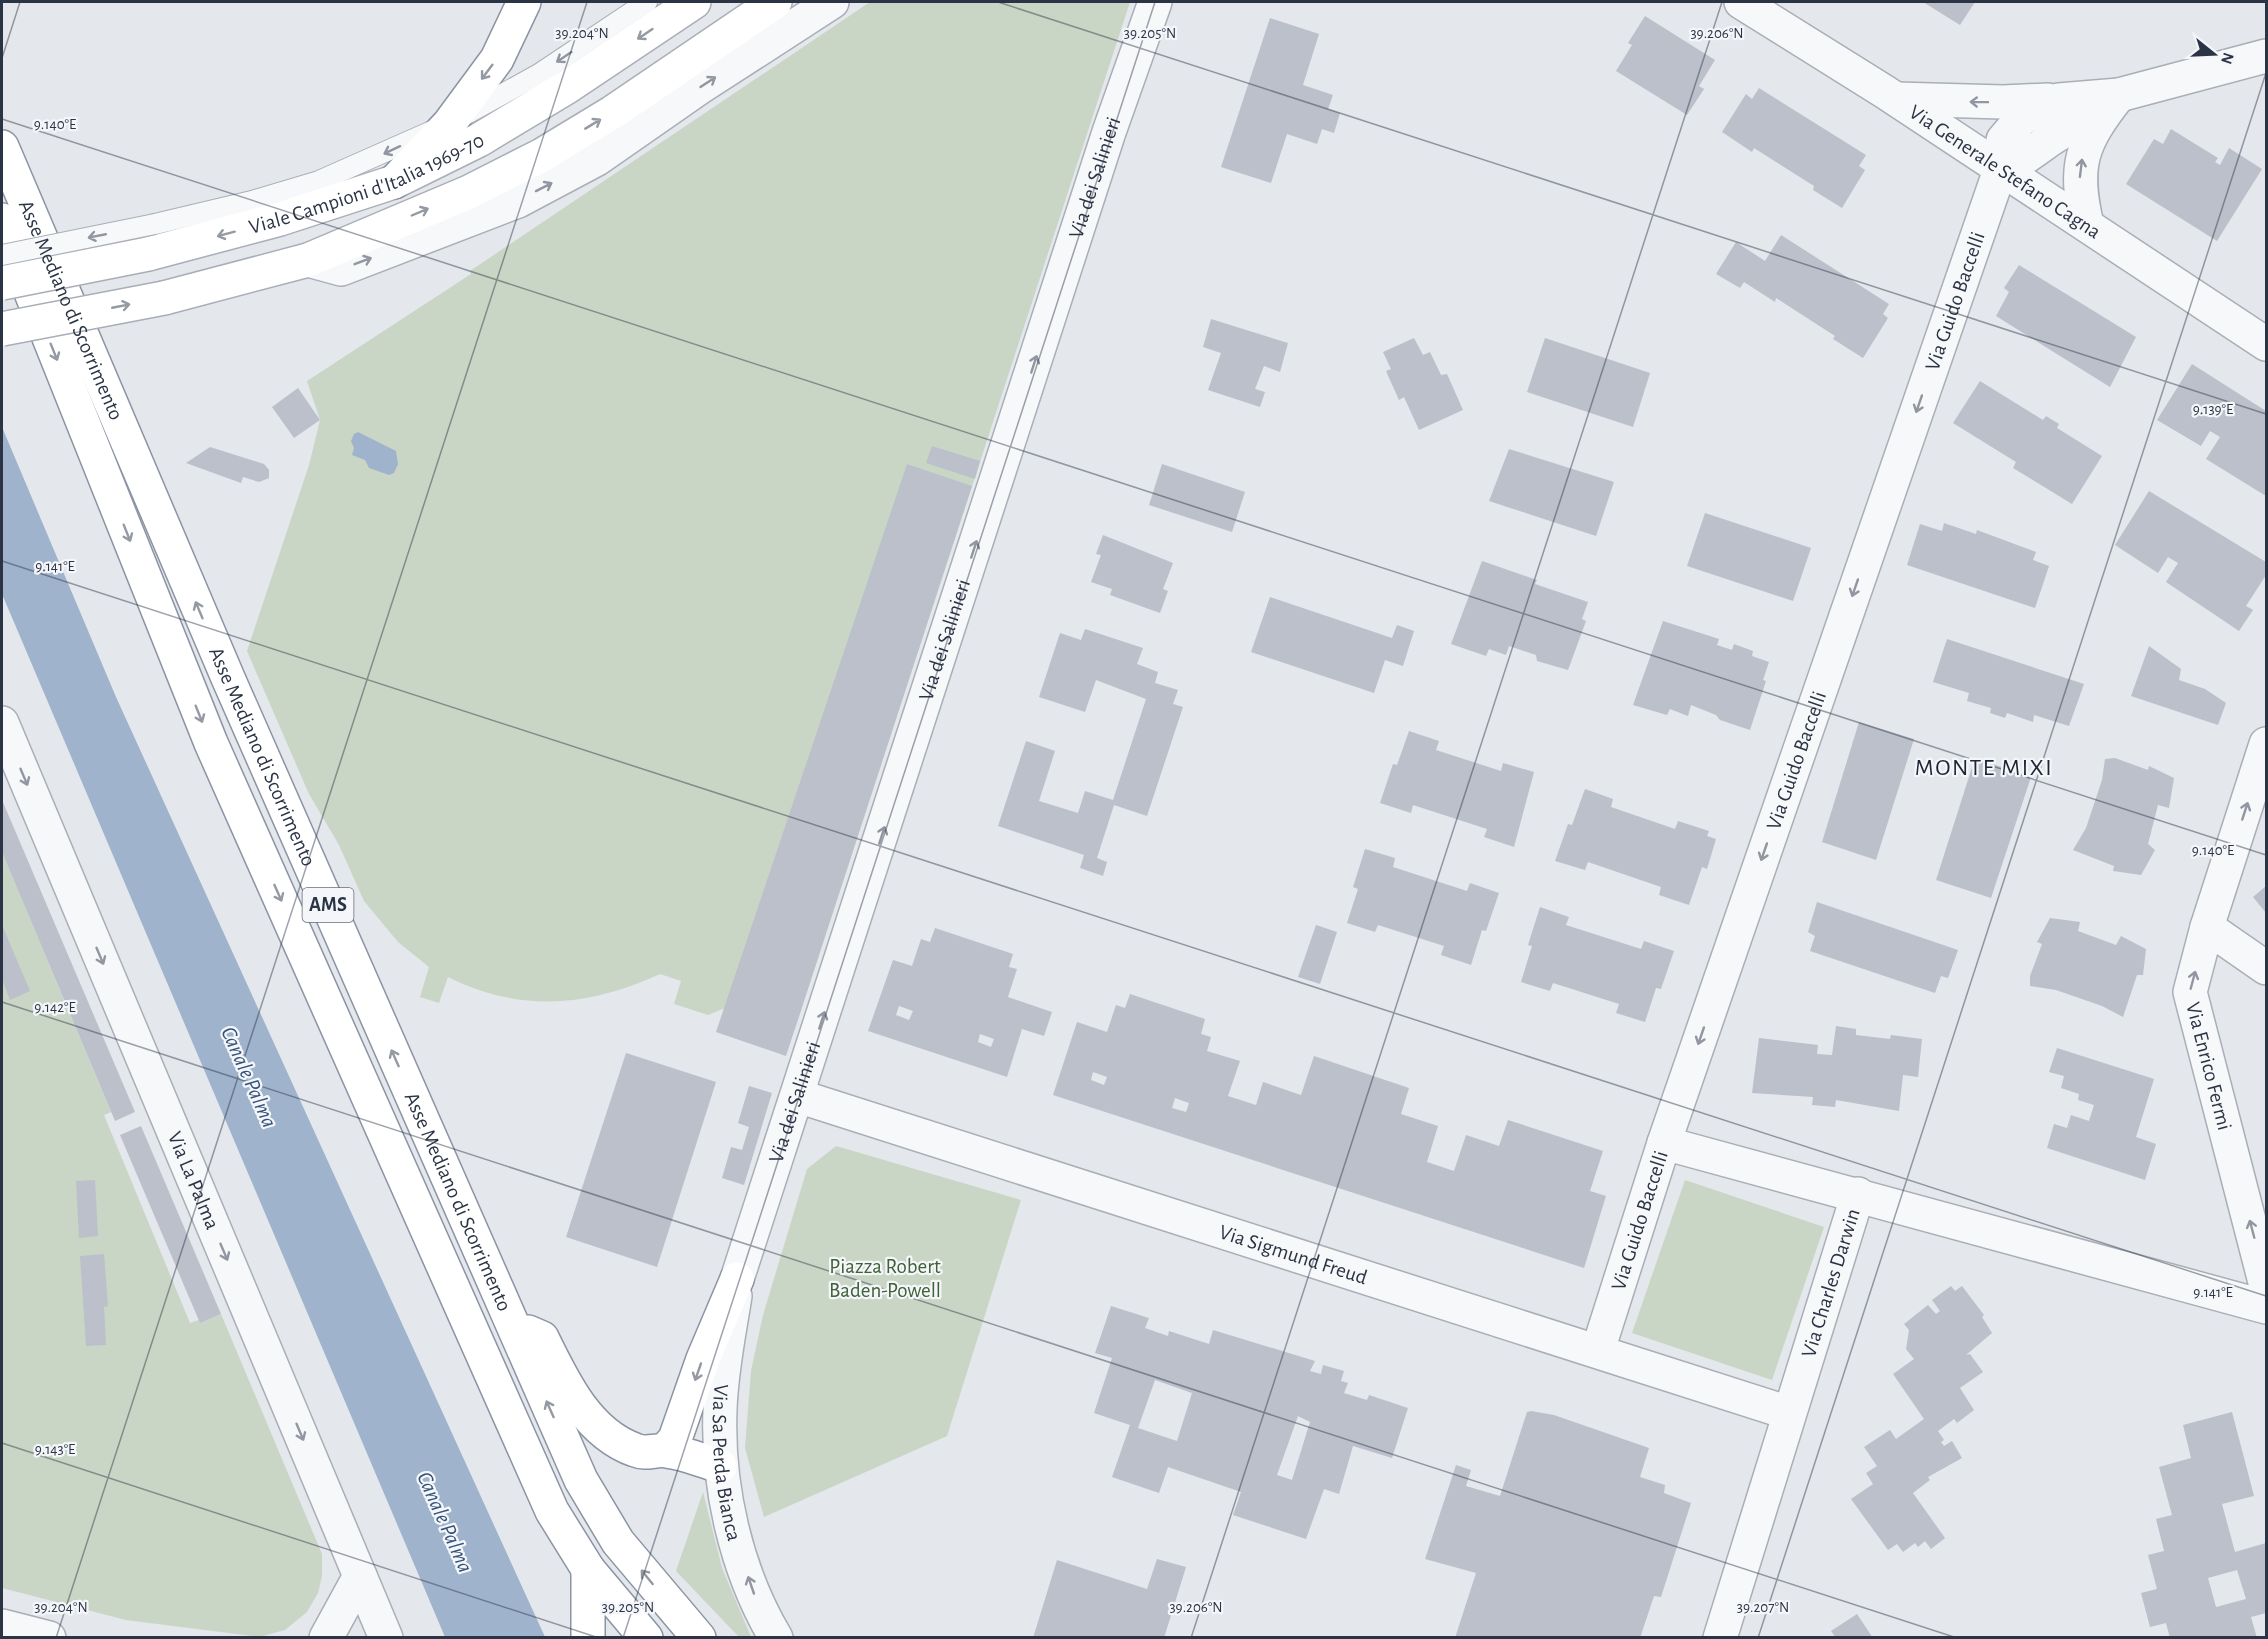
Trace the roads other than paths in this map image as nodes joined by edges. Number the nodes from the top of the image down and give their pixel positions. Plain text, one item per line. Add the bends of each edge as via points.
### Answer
1 (524, 2) edge
2 (648, 2) edge
3 (694, 2) edge
4 (775, 2) edge
5 (832, 2) edge
6 (1155, 2) edge
7 (1741, 2) edge
8 (2266, 56) edge
9 (2119, 95) junction
10 (1896, 99) junction
11 (2059, 100) junction
12 (2099, 121) junction
13 (449, 124) junction
14 (2, 147) edge
15 (2000, 170) junction
16 (394, 182) junction
17 (2, 220) edge
18 (2087, 225) junction
19 (152, 239) junction
20 (2, 255) edge
21 (308, 260) junction
22 (2, 283) edge
23 (2, 329) edge
24 (2266, 344) edge
25 (2, 723) edge
26 (2266, 744) edge
27 (2207, 927) junction
28 (2266, 968) edge
29 (798, 1096) junction
30 (1664, 1143) junction
31 (1858, 1194) junction
32 (737, 1280) junction
33 (2266, 1286) edge
34 (2266, 1307) edge
35 (512, 1326) junction
36 (1598, 1350) junction
37 (1789, 1413) junction
38 (665, 1450) junction
39 (720, 1466) junction
40 (588, 1569) junction
41 (360, 1576) junction
42 (2, 1626) edge
43 (49, 1638) edge
44 (326, 1638) edge
45 (386, 1638) edge
46 (588, 1638) edge
47 (646, 1638) edge
48 (699, 1638) edge
49 (776, 1638) edge
50 (1720, 1638) edge

1 -> 13 main road via 497,58
2 -> 13 lane via 539,74
3 -> 16 main road, Viale Campioni d'Italia 1969-70 via 479,140
21 -> 4 main road, Viale Campioni d'Italia 1969-70 via 469,192 542,155 613,112
21 -> 5 street via 341,269 518,201 597,159
29 -> 6 street, Via dei Salinieri via 1109,132
7 - 10 street, Via Generale Stefano Cagna
8 - 9 street
9 - 11 street
9 - 12 street
11 -> 10 street
10 - 15 street, Via Generale Stefano Cagna
11 - 15 street, Via Guido Baccelli via 2021,119 2003,140
12 - 15 street via 2081,122 2060,132 2018,164
18 -> 12 street via 2079,190 2083,149
13 - 16 main road
13 -> 19 lane via 319,181 252,201
35 -> 14 main road, Asse Mediano di Scorrimento / AMS via 233,689
15 - 18 street, Via Generale Stefano Cagna
15 -> 30 street, Via Guido Baccelli
16 -> 19 main road, Viale Campioni d'Italia 1969-70 via 280,219
17 -> 40 main road, Asse Mediano di Scorrimento via 211,743 552,1511
18 - 24 street, Via Generale Stefano Cagna
19 -> 20 lane, bridge
19 - 22 main road, Viale Campioni d'Italia 1969-70, bridge
23 -> 21 main road, Viale Campioni d'Italia 1969-70, bridge via 164,298
25 -> 41 street, Via La Palma
27 -> 26 street, Via Enrico Fermi
27 - 28 street
33 -> 27 street, Via Enrico Fermi via 2190,992
29 - 32 street, Via dei Salinieri
29 - 36 street, Via Sigmund Freud
30 - 31 street
30 - 36 street, Via Guido Baccelli
31 - 34 street, Via Charles Darwin
31 - 37 street, Via Charles Darwin
32 -> 38 main road via 675,1439
32 - 39 street, Via Sa Perda Bianca via 720,1408
35 - 38 main road via 542,1338 565,1384 594,1423 634,1450 647,1454
48 -> 35 main road, Asse Mediano di Scorrimento / AMS via 618,1542 581,1480
36 - 37 street, Via Sigmund Freud
37 - 50 street, Via Charles Darwin
38 - 39 main road
49 -> 39 street, Via Sa Perda Bianca via 758,1608 738,1548
40 - 46 main road
40 - 47 main road, Asse Mediano di Scorrimento
41 - 44 street
41 - 45 street, Via La Palma
42 - 43 street

